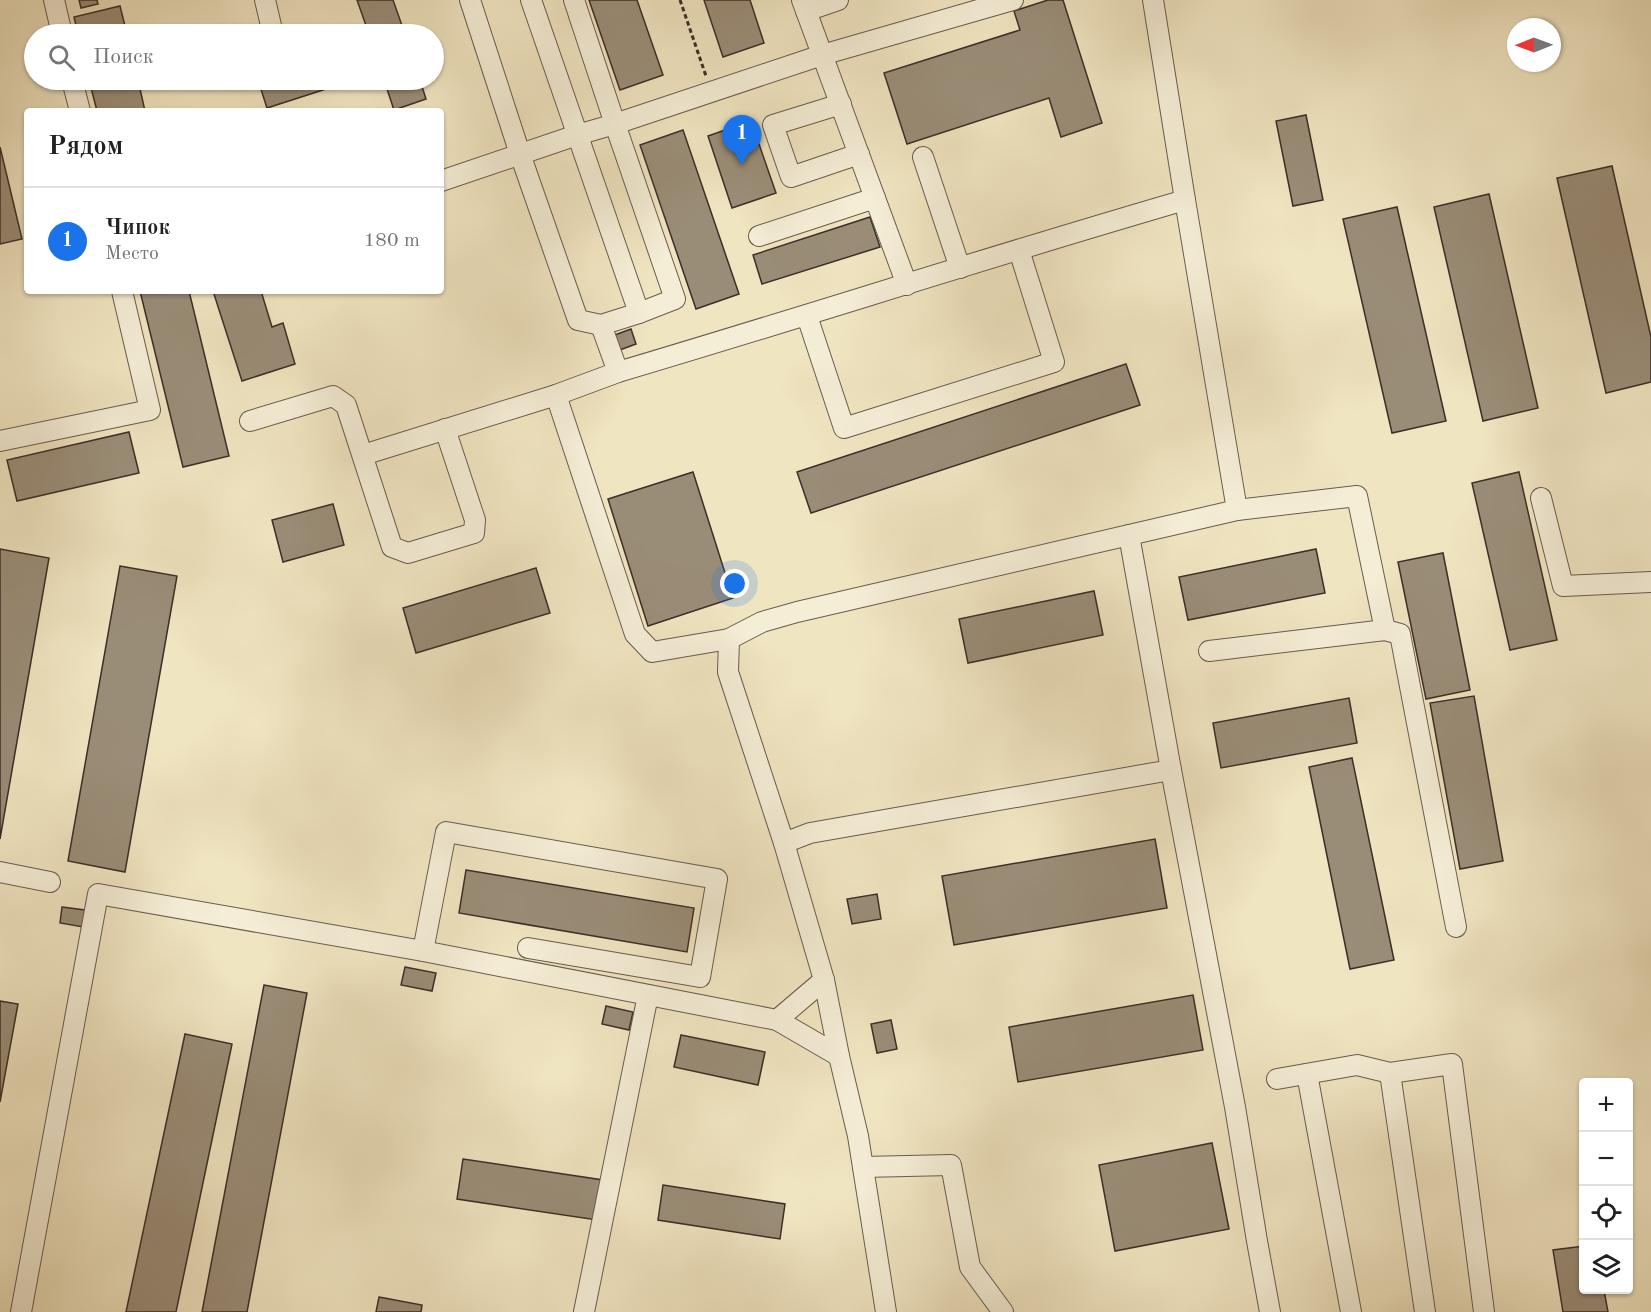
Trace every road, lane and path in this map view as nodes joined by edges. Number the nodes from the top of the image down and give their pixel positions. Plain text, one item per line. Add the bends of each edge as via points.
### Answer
1 (54, 0) edge
2 (265, 0) edge
3 (470, 0) edge
4 (531, 0) edge
5 (574, 0) edge
6 (680, 0) edge
7 (838, 0) edge
8 (1013, 0) edge
9 (1154, 0) edge
10 (804, 6) edge
11 (60, 24) edge
12 (271, 24) edge
13 (822, 55) junction
14 (75, 90) edge
15 (711, 92) junction
16 (841, 104) junction
17 (79, 108) edge
18 (615, 124) junction
19 (577, 135) junction
20 (520, 154) junction
21 (860, 154) junction
22 (924, 157) dead end
23 (444, 180) edge
24 (875, 198) junction
25 (1185, 200) junction
26 (759, 236) dead end
27 (1019, 250) junction
28 (960, 268) junction
29 (907, 285) junction
30 (123, 294) edge
31 (639, 313) junction
32 (807, 316) junction
33 (601, 325) junction
34 (618, 372) junction
35 (556, 395) junction
36 (250, 421) dead end
37 (444, 429) junction
38 (0, 441) edge
39 (363, 455) junction
40 (1541, 498) dead end
41 (1237, 510) junction
42 (1129, 535) junction
43 (1651, 582) edge
44 (1385, 630) junction
45 (729, 639) junction
46 (1209, 651) dead end
47 (1171, 770) junction
48 (784, 843) junction
49 (0, 872) edge
50 (50, 882) dead end
51 (1456, 927) dead end
52 (528, 948) dead end
53 (423, 951) junction
54 (824, 980) junction
55 (648, 995) junction
56 (777, 1020) junction
57 (839, 1056) junction
58 (1390, 1073) junction
59 (1307, 1074) junction
60 (1277, 1079) dead end
61 (864, 1167) junction
62 (21, 1312) edge
63 (584, 1312) edge
64 (886, 1312) edge
65 (1003, 1312) edge
66 (1270, 1312) edge
67 (1351, 1312) edge
68 (1425, 1312) edge
69 (1484, 1312) edge

1 - 11 street
2 - 12 street
3 - 20 street
4 - 19 street
5 - 18 street
6 - 15 path
7 - 10 street
8 - 13 street
9 - 25 street
10 - 13 street
13 - 15 street
13 - 16 street
14 - 17 street
15 - 18 street
16 - 21 street
16 - 21 street via 773,125 791,177
18 - 19 street
18 - 31 street via 675,299
19 - 20 street
19 - 31 street
20 - 23 street
20 - 33 street via 578,320
21 - 24 street
22 - 28 street
24 - 26 street
24 - 29 street
25 - 27 street
25 - 41 street
27 - 28 street
27 - 32 street via 1054,362 844,428
28 - 29 street
29 - 32 street
30 - 38 street via 150,410
31 - 33 street
32 - 34 street
33 - 34 street
34 - 35 street
35 - 37 street
35 - 45 street via 635,634 652,652
36 - 39 street via 333,396 346,405
37 - 39 street
37 - 39 street via 475,520 474,533 408,553 392,547
40 - 43 street via 1563,586
41 - 42 street
41 - 44 street via 1357,496
42 - 45 street via 797,612 762,622
42 - 47 street
44 - 46 street
44 - 51 street via 1400,634
45 - 48 street via 728,672
47 - 48 street via 810,833
47 - 66 street
48 - 54 street
49 - 50 street
52 - 53 street via 700,977 717,879 446,832
53 - 55 street
53 - 62 street via 98,894
54 - 56 street
54 - 57 street
55 - 56 street
55 - 63 street
56 - 57 street
57 - 61 street
58 - 59 street via 1357,1065
58 - 68 street
58 - 69 street via 1452,1064
59 - 60 street
59 - 67 street
61 - 64 street
61 - 65 street via 951,1165 970,1266

